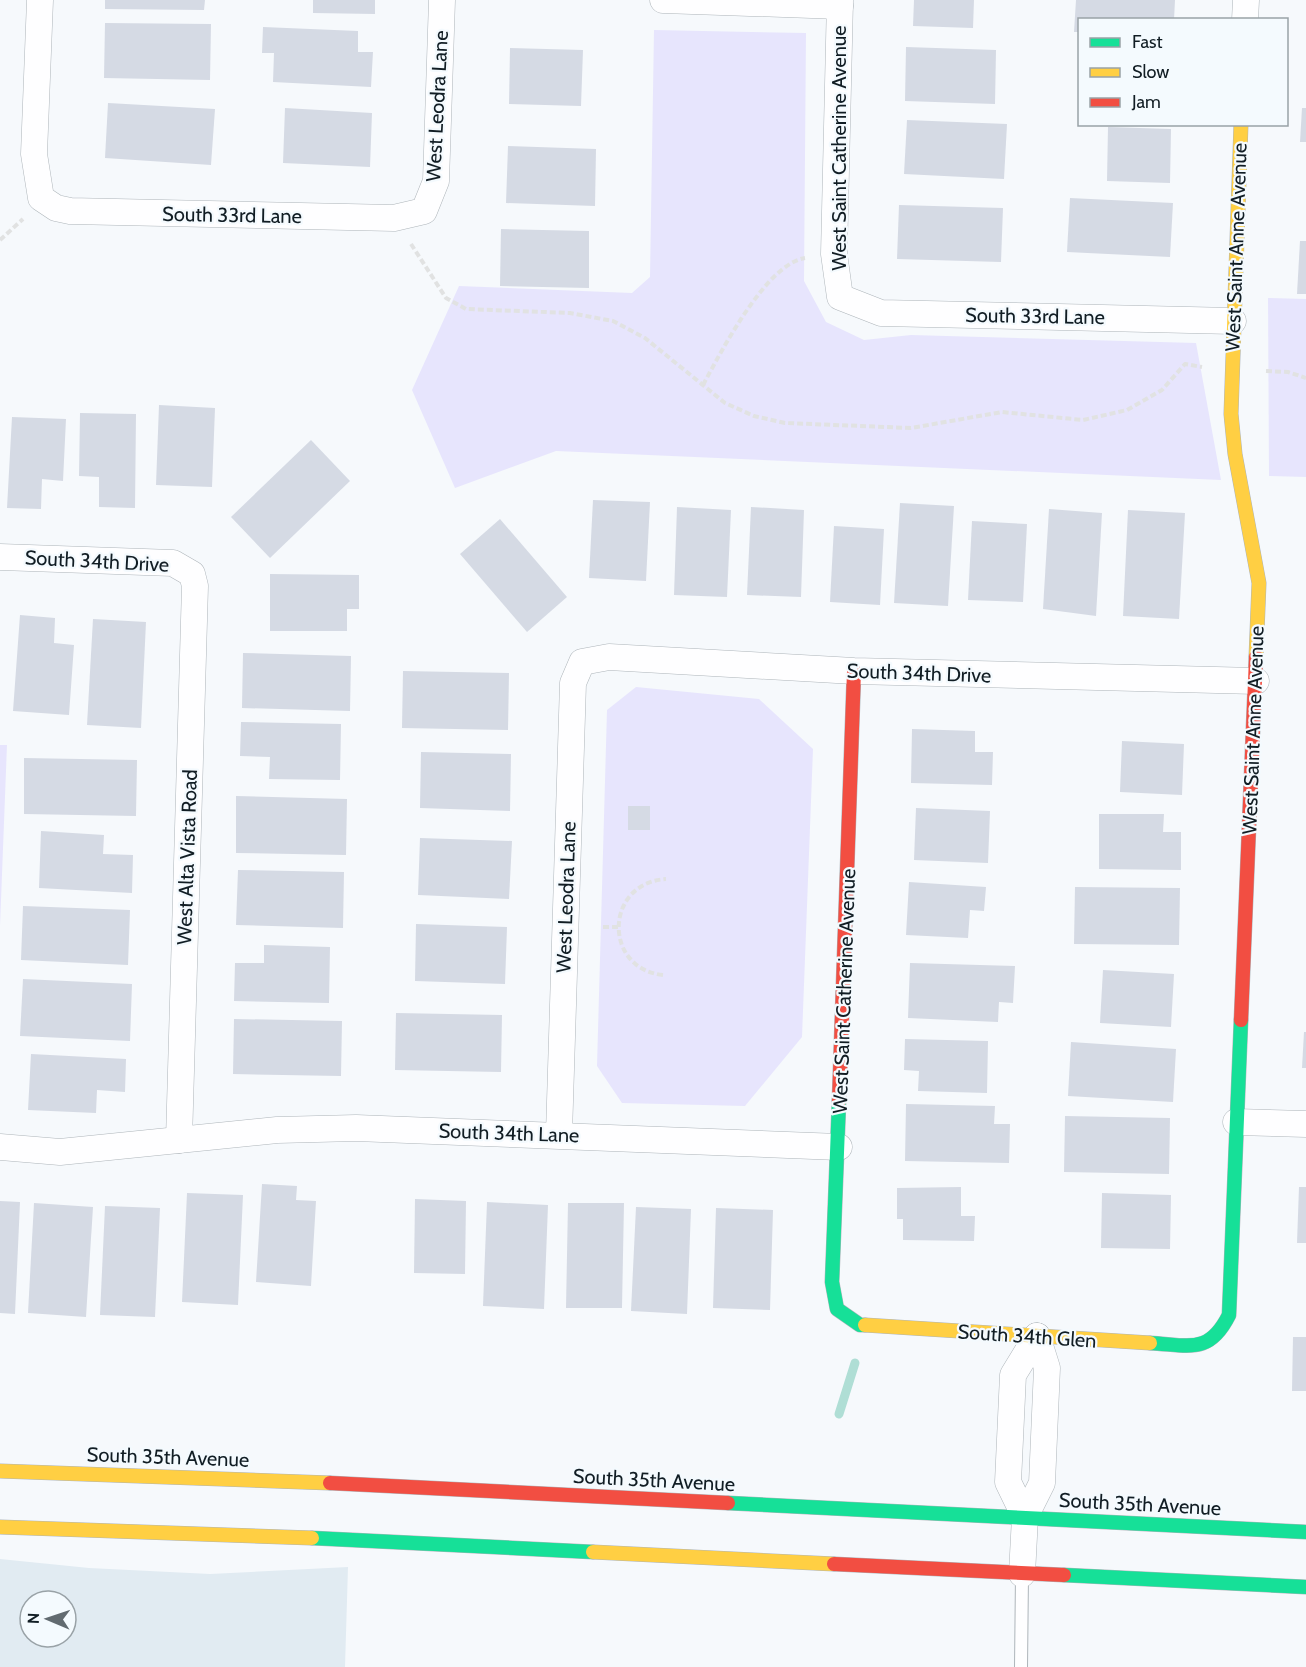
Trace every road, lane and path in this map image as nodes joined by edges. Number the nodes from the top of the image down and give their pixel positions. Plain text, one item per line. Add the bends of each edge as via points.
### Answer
1 (40, 0) edge
2 (442, 0) edge
3 (663, 0) edge
4 (1246, 0) edge
5 (840, 3) edge
6 (1245, 18) edge
7 (1241, 126) edge
8 (424, 210) joint
9 (394, 218) junction
10 (834, 254) junction
11 (840, 297) joint
12 (1233, 321) junction
13 (1232, 370) junction
14 (1306, 378) edge
15 (703, 385) junction
16 (0, 557) edge
17 (192, 574) joint
18 (582, 662) joint
19 (854, 671) junction
20 (1256, 681) junction
21 (666, 879) dead end
22 (603, 927) dead end
23 (619, 927) junction
24 (663, 975) dead end
25 (1236, 1122) junction
26 (1306, 1124) edge
27 (559, 1134) junction
28 (178, 1140) junction
29 (0, 1147) edge
30 (839, 1147) junction
31 (837, 1309) joint
32 (1220, 1335) joint
33 (1037, 1336) junction
34 (0, 1471) edge
35 (1025, 1517) junction
36 (0, 1527) edge
37 (1306, 1532) edge
38 (1022, 1574) junction
39 (1306, 1587) edge
40 (1021, 1667) edge

1 - 9 street, South 33rd Lane via 34,154 41,198 56,208
2 - 8 street, West Leodra Lane via 436,181
3 - 5 street
4 - 6 street
5 - 10 street, West Saint Catherine Avenue
7 - 12 main road, West Saint Anne Avenue
8 - 9 street, South 33rd Lane
9 - 15 path via 446,298 466,309 570,313 613,321 645,338
10 - 11 street, West Saint Catherine Avenue
10 - 15 path via 795,260 774,277 735,326
11 - 12 street, South 33rd Lane via 881,313
12 - 13 main road, West Saint Anne Avenue
13 - 14 path via 1288,372
13 - 15 path via 1185,364 1162,390 1126,410 1083,420 1002,412 911,428 785,423 754,416 725,403
13 - 20 main road, West Saint Anne Avenue via 1235,454 1259,583
16 - 17 street, South 34th Drive via 173,563
17 - 28 street, West Alta Vista Road via 195,586
18 - 19 street, South 34th Drive via 609,657
18 - 27 street, West Leodra Lane via 573,683
19 - 20 street, South 34th Drive
19 - 30 main road, West Saint Catherine Avenue
20 - 25 main road, West Saint Anne Avenue
21 - 23 path via 645,884 628,897
22 - 23 path
23 - 24 path via 621,945 631,960 647,971
25 - 26 street
25 - 32 main road, West Saint Anne Avenue via 1229,1315
27 - 28 street, South 34th Lane via 356,1128 277,1130
27 - 30 street, South 34th Lane
28 - 29 street via 60,1152
30 - 31 main road, West Saint Catherine Avenue via 832,1282
31 - 33 main road, South 34th Glen via 860,1325
32 - 33 main road, South 34th Glen via 1197,1346
33 - 35 street via 1047,1368 1041,1483
33 - 35 street via 1013,1375 1008,1482
34 - 35 main road, South 35th Avenue
35 - 37 main road, South 35th Avenue
35 - 38 street
36 - 38 main road via 286,1537
38 - 39 main road
38 - 40 lane

